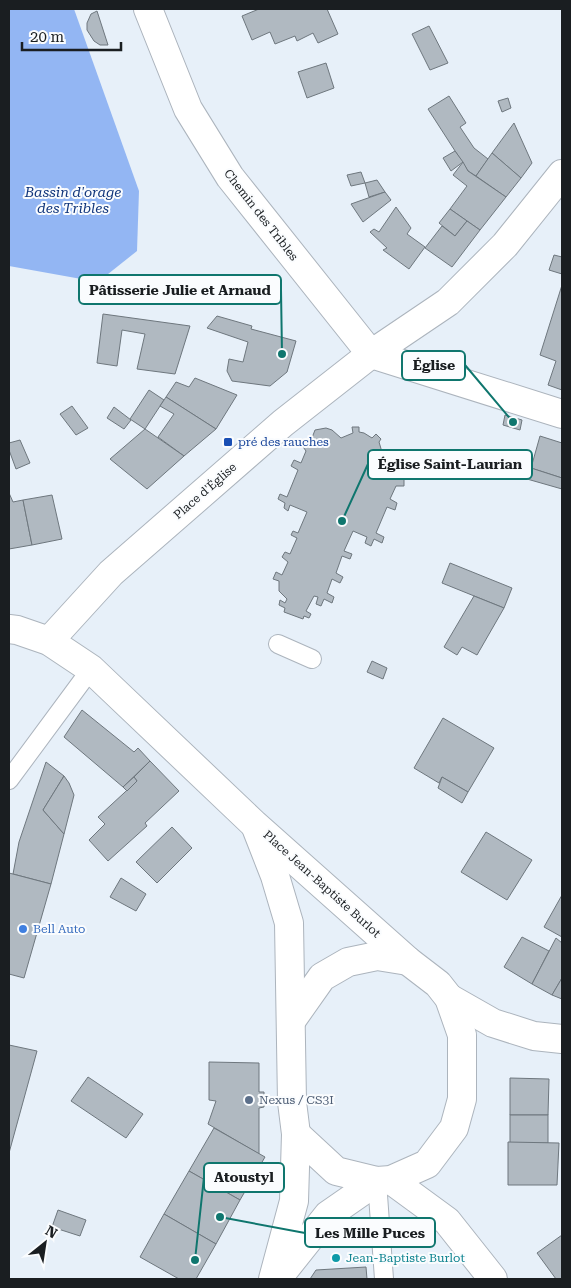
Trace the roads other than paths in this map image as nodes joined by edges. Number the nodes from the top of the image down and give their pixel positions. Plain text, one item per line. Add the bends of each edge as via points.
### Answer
1 (148, 9) edge
2 (562, 174) edge
3 (371, 354) junction
4 (562, 414) edge
5 (9, 629) edge
6 (49, 641) junction
7 (278, 644) dead end
8 (312, 659) dead end
9 (91, 669) junction
10 (9, 780) edge
11 (254, 824) junction
12 (408, 961) junction
13 (449, 998) junction
14 (290, 1021) junction
15 (562, 1039) edge
16 (296, 1134) junction
17 (384, 1181) junction
18 (274, 1279) edge
19 (384, 1279) edge
20 (493, 1279) edge

1 - 3 street, Chemin des Tribles via 188,109 230,177
2 - 3 street, Place d'Église via 505,245 448,302
3 - 4 street
3 - 6 street, Place d'Église via 283,423 111,573
5 - 6 street
6 - 9 street
7 - 8 lane
9 - 10 lane
9 - 11 street
11 - 12 street, Place Jean-Baptiste Burlot
11 - 14 street, Place Jean-Baptiste Burlot via 276,876 288,923
12 - 13 street, Place Jean-Baptiste Burlot via 438,984
12 - 14 street, Place Jean-Baptiste Burlot via 377,956 348,962 322,977
13 - 15 street via 493,1023 534,1036
13 - 17 street, Place Jean-Baptiste Burlot via 462,1035 462,1099 454,1128 427,1164
14 - 16 street, Place Jean-Baptiste Burlot
16 - 17 street via 336,1171
16 - 18 street, Place Jean-Baptiste Burlot via 294,1201
17 - 18 street, Place Jean-Baptiste Burlot via 328,1215
17 - 19 lane
17 - 20 street via 447,1221

